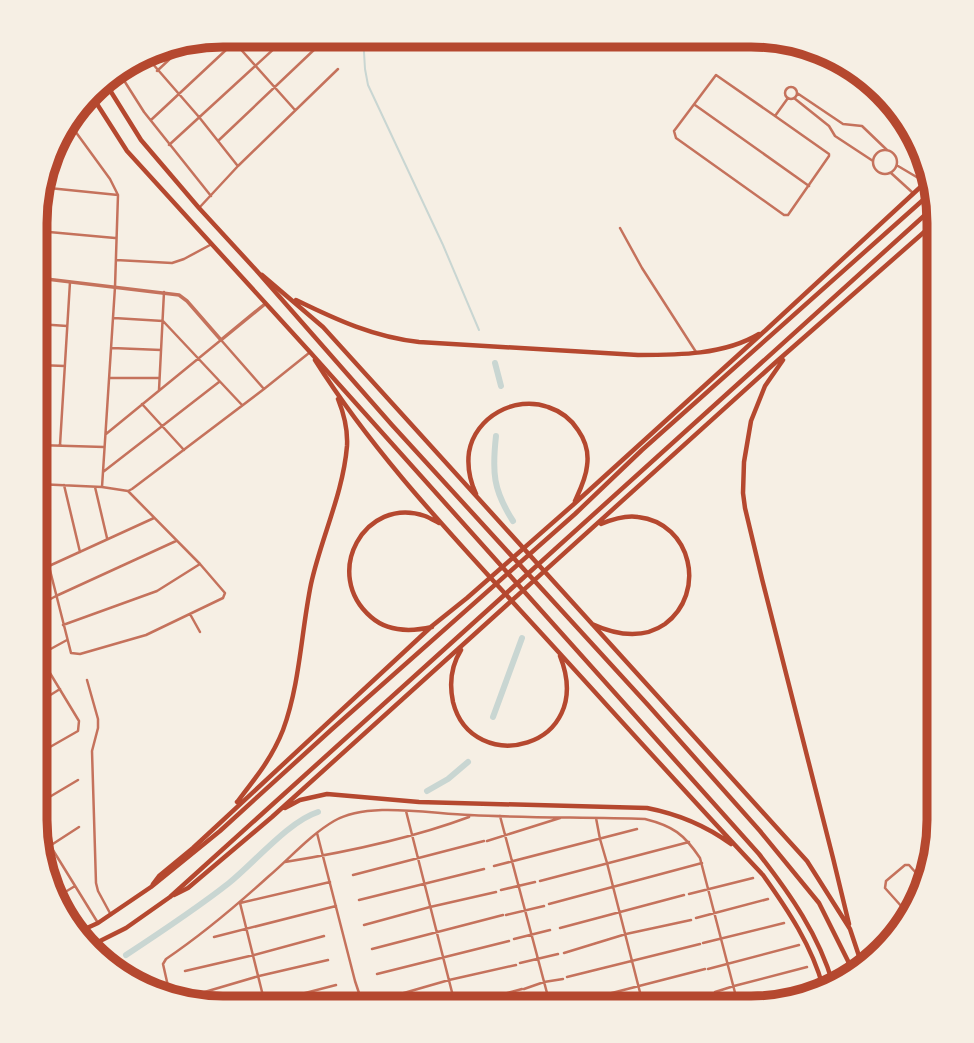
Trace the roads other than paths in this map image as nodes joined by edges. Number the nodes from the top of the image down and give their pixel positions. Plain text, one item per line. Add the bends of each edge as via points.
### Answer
1 (230, 47) edge
2 (238, 47) edge
3 (276, 47) edge
4 (317, 47) dead end
5 (174, 55) edge
6 (151, 63) edge
7 (256, 65) junction
8 (338, 69) dead end
9 (157, 71) junction
10 (123, 79) edge
11 (275, 89) junction
12 (110, 90) edge
13 (797, 93) junction
14 (179, 95) junction
15 (788, 97) junction
16 (794, 98) junction
17 (96, 102) edge
18 (694, 105) junction
19 (295, 110) junction
20 (775, 116) junction
21 (199, 117) junction
22 (150, 120) junction
23 (74, 130) edge
24 (218, 141) junction
25 (170, 145) junction
26 (887, 150) junction
27 (873, 161) junction
28 (897, 165) junction
29 (238, 166) junction
30 (891, 173) junction
31 (920, 177) edge
32 (922, 185) edge
33 (809, 186) junction
34 (51, 188) edge
35 (913, 193) junction
36 (118, 195) junction
37 (211, 196) junction
38 (924, 199) edge
39 (199, 208) junction
40 (926, 214) edge
41 (620, 228) dead end
42 (926, 230) edge
43 (47, 232) edge
44 (116, 238) junction
45 (211, 244) junction
46 (116, 260) junction
47 (256, 270) junction
48 (47, 279) edge
49 (70, 282) junction
50 (115, 287) junction
51 (164, 292) junction
52 (291, 298) junction
53 (265, 304) junction
54 (112, 318) junction
55 (163, 321) junction
56 (47, 325) edge
57 (67, 326) junction
58 (768, 328) junction
59 (221, 340) junction
60 (111, 348) junction
61 (161, 350) junction
62 (310, 352) junction
63 (696, 352) junction
64 (788, 352) junction
65 (197, 359) junction
66 (47, 365) edge
67 (65, 366) junction
68 (109, 378) junction
69 (160, 378) junction
70 (219, 382) junction
71 (264, 389) junction
72 (159, 390) junction
73 (335, 392) junction
74 (142, 404) junction
75 (242, 405) junction
76 (162, 426) junction
77 (106, 434) junction
78 (47, 444) edge
79 (60, 445) junction
80 (105, 447) junction
81 (184, 450) junction
82 (103, 472) junction
83 (47, 484) edge
84 (64, 485) junction
85 (95, 487) junction
86 (102, 487) junction
87 (128, 491) junction
88 (478, 498) junction
89 (571, 506) junction
90 (155, 518) junction
91 (442, 524) junction
92 (596, 526) junction
93 (107, 540) junction
94 (177, 541) junction
95 (80, 552) junction
96 (200, 564) junction
97 (48, 566) joint
98 (56, 596) junction
99 (48, 601) edge
100 (190, 614) junction
101 (588, 622) junction
102 (63, 625) junction
103 (432, 626) junction
104 (200, 632) dead end
105 (67, 640) junction
106 (464, 644) junction
107 (48, 651) edge
108 (559, 652) junction
109 (48, 671) edge
110 (87, 680) dead end
111 (60, 689) junction
112 (48, 697) edge
113 (48, 748) edge
114 (78, 780) dead end
115 (48, 798) edge
116 (406, 811) junction
117 (229, 813) junction
118 (472, 816) junction
119 (500, 816) junction
120 (565, 816) junction
121 (272, 817) junction
122 (596, 817) junction
123 (79, 827) dead end
124 (637, 829) dead end
125 (317, 833) junction
126 (412, 834) junction
127 (506, 834) junction
128 (600, 839) junction
129 (689, 842) junction
130 (50, 845) joint
131 (740, 850) junction
132 (324, 855) junction
133 (418, 859) junction
134 (511, 861) junction
135 (285, 862) junction
136 (607, 863) junction
137 (702, 863) junction
138 (494, 866) dead end
139 (484, 869) dead end
140 (353, 875) dead end
141 (917, 875) edge
142 (753, 878) dead end
143 (540, 881) dead end
144 (330, 882) junction
145 (535, 882) dead end
146 (424, 884) junction
147 (519, 885) junction
148 (75, 886) junction
149 (613, 886) junction
150 (151, 887) junction
151 (709, 889) junction
152 (63, 893) edge
153 (170, 897) junction
154 (359, 900) dead end
155 (768, 900) dead end
156 (240, 903) junction
157 (549, 904) dead end
158 (336, 906) junction
159 (544, 906) dead end
160 (430, 907) junction
161 (903, 908) edge
162 (525, 911) junction
163 (620, 911) junction
164 (715, 912) junction
165 (111, 915) junction
166 (98, 923) junction
167 (784, 923) dead end
168 (364, 925) dead end
169 (560, 928) dead end
170 (85, 929) edge
171 (246, 929) junction
172 (850, 929) junction
173 (550, 930) dead end
174 (437, 933) junction
175 (531, 934) junction
176 (626, 934) junction
177 (324, 936) dead end
178 (214, 937) dead end
179 (514, 939) dead end
180 (721, 939) junction
181 (509, 940) dead end
182 (97, 942) edge
183 (799, 946) dead end
184 (372, 950) dead end
185 (564, 953) dead end
186 (558, 954) dead end
187 (254, 955) junction
188 (443, 958) junction
189 (538, 958) junction
190 (860, 958) edge
191 (328, 960) dead end
192 (632, 960) junction
193 (728, 964) junction
194 (849, 966) edge
195 (807, 967) dead end
196 (185, 971) dead end
197 (377, 974) dead end
198 (259, 976) junction
199 (831, 977) edge
200 (449, 981) junction
201 (821, 981) edge
202 (544, 982) junction
203 (336, 985) dead end
204 (639, 986) junction
205 (734, 986) junction
206 (169, 987) edge
207 (715, 992) dead end
208 (199, 994) edge
209 (264, 995) edge
210 (301, 995) edge
211 (360, 995) edge
212 (398, 995) edge
213 (452, 995) edge
214 (500, 995) edge
215 (548, 995) edge
216 (603, 995) edge
217 (642, 995) edge
218 (736, 995) edge

1 - 14 street
2 - 7 street
3 - 7 street
4 - 11 street
5 - 9 street
6 - 9 street
7 - 11 street
7 - 21 street
8 - 19 street
9 - 14 street
10 - 22 street
11 - 19 street
11 - 24 street
12 - 39 main road via 141,140
13 - 15 street via 789,88
13 - 16 street
13 - 26 street via 843,124 862,126
14 - 21 street
14 - 22 street
15 - 16 street
15 - 20 street
16 - 27 street
17 - 45 main road via 127,151
18 - 20 street via 716,75
18 - 33 street
18 - 33 street via 674,131 676,138 784,215 790,214
19 - 29 street
20 - 33 street via 829,154
21 - 24 street
21 - 25 street
22 - 25 street
23 - 36 street
24 - 29 street
25 - 37 street
26 - 27 street via 878,152
26 - 28 street via 895,155
27 - 30 street via 877,171
28 - 30 street
28 - 31 street
29 - 37 street
30 - 35 street
32 - 35 main road
34 - 36 street
35 - 58 main road
36 - 44 street
37 - 39 street
38 - 150 main road via 473,606
39 - 47 main road
40 - 153 main road
41 - 63 street
42 - 64 main road
43 - 44 street
44 - 46 street
45 - 46 street via 172,263
45 - 53 main road
46 - 50 street
47 - 52 main road
47 - 194 main road via 760,831 819,903
48 - 49 street
49 - 50 street
49 - 57 street
50 - 51 street
50 - 54 street
51 - 55 street
51 - 59 street via 179,295
52 - 63 main road via 361,329 402,340 638,355
52 - 88 main road via 323,327
53 - 59 street
53 - 62 main road
54 - 55 street
54 - 60 street
55 - 61 street
55 - 65 street
56 - 57 street
57 - 67 street
58 - 63 main road via 737,344
58 - 89 main road
59 - 65 street
59 - 71 street
60 - 61 street
60 - 68 street
61 - 69 street
62 - 71 street
62 - 73 main road
62 - 199 main road via 759,854 807,923
64 - 92 main road
64 - 172 main road via 765,386 751,421 743,493
65 - 70 street
65 - 72 street
66 - 67 street
67 - 79 street
68 - 69 street
68 - 77 street
69 - 72 street
70 - 75 street
70 - 76 street
71 - 75 street
72 - 74 street
73 - 91 main road
73 - 117 main road via 345,417 345,461 311,585 290,709 262,771
74 - 76 street
74 - 77 street
75 - 81 street
76 - 81 street
76 - 82 street
77 - 80 street
78 - 79 street
79 - 80 street
80 - 82 street
81 - 87 street
82 - 86 street
83 - 84 street
84 - 85 street
84 - 95 street
85 - 86 street
85 - 93 street
86 - 87 street
87 - 90 street
88 - 89 main road via 469,461 478,430 504,408 533,403 564,415 583,438 587,468
88 - 101 main road
89 - 103 main road
90 - 93 street
90 - 94 street
91 - 103 main road via 416,514 382,518 359,538 349,568 355,598 376,621 406,631
91 - 108 main road
92 - 101 main road via 630,516 661,524 685,552 690,579 679,609 653,630 621,634
92 - 106 main road
93 - 95 street
94 - 96 street
94 - 98 street
95 - 97 street
96 - 100 street via 225,593
96 - 102 street via 157,591
97 - 98 street
98 - 99 street
98 - 102 street
100 - 104 street
100 - 105 street via 146,635 80,654 71,653
101 - 172 main road via 807,861
102 - 105 street
103 - 117 main road
105 - 107 street
106 - 108 main road via 452,670 455,707 472,732 503,745 536,740 560,715 568,686
106 - 121 main road
108 - 131 main road
109 - 111 street
110 - 165 street via 98,719 92,751 96,883
111 - 112 street
111 - 113 street via 80,726
114 - 115 street
116 - 118 street
116 - 125 street via 353,813
116 - 126 street
117 - 150 main road
118 - 119 street
118 - 126 street
119 - 120 street
119 - 127 street
120 - 122 street
120 - 127 street
121 - 131 main road via 300,800 327,794 419,802 647,808 693,821
121 - 153 main road via 188,888
122 - 128 street
122 - 129 street via 662,823
123 - 130 street
124 - 128 street
125 - 132 street
125 - 135 street
126 - 132 street
126 - 133 street
127 - 133 street
127 - 134 street
128 - 134 street
128 - 136 street
129 - 136 street
129 - 137 street
130 - 148 street
131 - 201 main road via 784,904
132 - 135 street
132 - 144 street
133 - 140 street
133 - 146 street
134 - 138 street
134 - 147 street
135 - 156 street
136 - 143 street
136 - 149 street
137 - 149 street
137 - 151 street
139 - 146 street
141 - 161 street via 905,864 884,884
142 - 151 street
144 - 156 street
144 - 158 street
145 - 147 street
146 - 154 street
146 - 160 street
147 - 160 street
147 - 162 street
148 - 152 street
148 - 166 street
149 - 157 street
149 - 163 street
150 - 165 main road
151 - 163 street
151 - 164 street
153 - 182 main road
155 - 164 street
156 - 171 street
156 - 206 street via 164,961
158 - 171 street
158 - 211 street
159 - 162 street
160 - 168 street
160 - 174 street
162 - 174 street
162 - 175 street
163 - 169 street
163 - 176 street
164 - 176 street
164 - 180 street
165 - 166 main road
166 - 170 main road
167 - 180 street
171 - 178 street
171 - 187 street
172 - 190 main road
173 - 175 street
174 - 184 street
174 - 188 street
175 - 179 street
175 - 189 street
176 - 185 street
176 - 192 street
177 - 187 street
180 - 192 street
180 - 193 street
181 - 188 street
183 - 193 street
186 - 189 street
187 - 196 street
187 - 198 street
188 - 197 street
188 - 200 street
189 - 200 street
189 - 202 street
191 - 198 street
192 - 202 street
192 - 204 street
193 - 204 street
193 - 205 street
195 - 205 street
198 - 208 street
198 - 209 street
200 - 212 street
200 - 213 street
202 - 214 street
202 - 215 street
203 - 210 street
204 - 216 street
204 - 217 street
205 - 207 street
205 - 218 street

